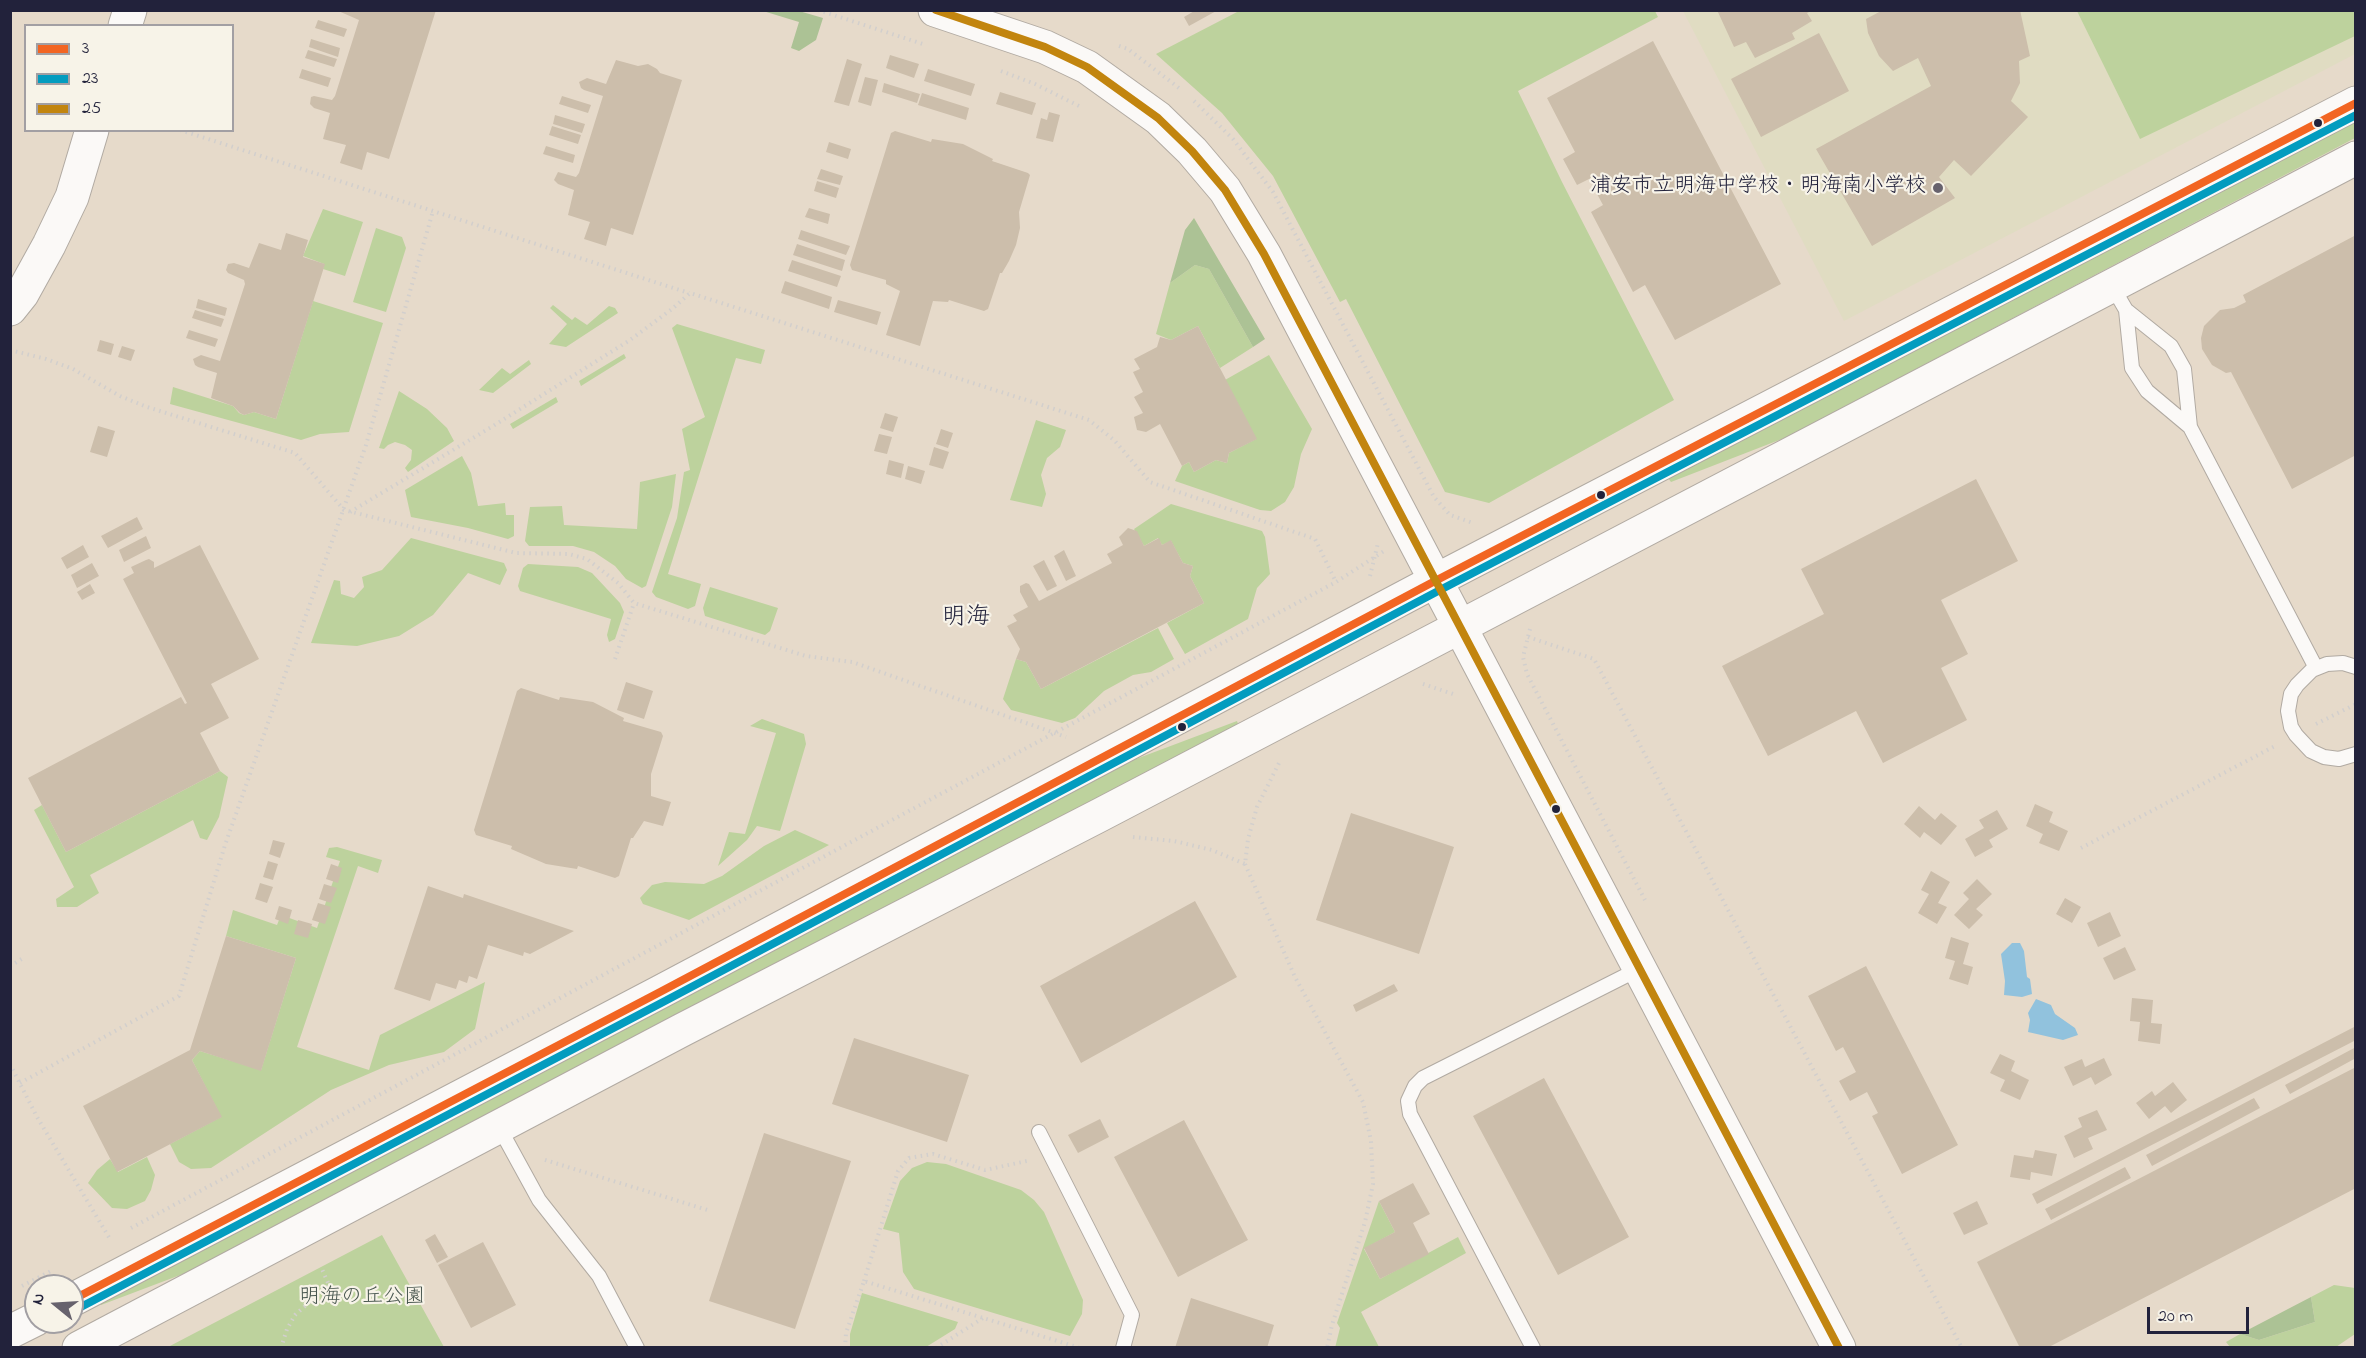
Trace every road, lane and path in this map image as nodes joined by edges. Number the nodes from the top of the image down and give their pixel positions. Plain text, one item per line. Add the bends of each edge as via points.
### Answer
1 (818, 10) edge
2 (935, 10) edge
3 (1118, 45) dead end
4 (932, 48) dead end
5 (995, 69) dead end
6 (2355, 103) edge
7 (1082, 107) dead end
8 (91, 132) edge
9 (186, 132) edge
10 (2355, 158) edge
11 (433, 211) junction
12 (690, 293) junction
13 (2119, 298) junction
14 (10, 309) edge
15 (10, 350) edge
16 (2190, 427) junction
17 (344, 510) junction
18 (350, 512) junction
19 (1477, 523) dead end
20 (1372, 534) dead end
21 (1392, 546) dead end
22 (1374, 557) junction
23 (1435, 581) junction
24 (1336, 582) junction
25 (634, 603) junction
26 (1385, 607) junction
27 (1531, 624) dead end
28 (1459, 627) junction
29 (1528, 637) junction
30 (615, 659) dead end
31 (2355, 667) edge
32 (2316, 668) junction
33 (1417, 673) junction
34 (1461, 704) dead end
35 (2355, 704) edge
36 (2296, 735) junction
37 (1066, 737) dead end
38 (1285, 751) dead end
39 (2355, 754) edge
40 (1134, 831) dead end
41 (2081, 848) dead end
42 (1245, 864) junction
43 (1648, 905) dead end
44 (25, 957) dead end
45 (10, 966) edge
46 (1639, 969) junction
47 (10, 1064) edge
48 (20, 1083) junction
49 (1039, 1132) dead end
50 (507, 1140) junction
51 (1051, 1155) junction
52 (711, 1211) dead end
53 (126, 1230) dead end
54 (116, 1236) dead end
55 (63, 1264) dead end
56 (321, 1267) dead end
57 (864, 1281) junction
58 (21, 1287) dead end
59 (84, 1294) edge
60 (983, 1318) junction
61 (24, 1325) edge
62 (10, 1332) edge
63 (79, 1347) edge
64 (281, 1347) edge
65 (637, 1347) edge
66 (845, 1347) edge
67 (936, 1347) edge
68 (1080, 1347) edge
69 (1123, 1347) edge
70 (1327, 1347) edge
71 (1533, 1347) edge
72 (1839, 1347) edge
73 (1962, 1347) edge

1 - 4 path
2 - 23 street via 1045,47 1087,67 1158,118 1192,151 1225,190 1264,254
3 - 19 path via 1178,87 1233,139 1259,172 1295,232 1434,497 1450,515
5 - 7 path
6 - 23 street
8 - 14 street via 67,206 22,294
9 - 11 path
10 - 13 street
11 - 12 path
11 - 17 path
12 - 18 path via 630,340
12 - 24 path via 1089,420 1114,440 1150,482 1315,539
13 - 16 lane via 2132,368 2146,391
13 - 16 lane via 2171,346 2184,369
13 - 28 street
15 - 17 path via 73,369 147,407 295,453
16 - 32 lane
17 - 18 path
17 - 48 path via 225,845 179,996
18 - 25 path via 516,553 569,554 587,560 618,583
20 - 22 path via 1378,544
21 - 22 path
22 - 24 path
22 - 26 path via 1369,576
23 - 26 street
23 - 28 street
24 - 53 path
25 - 30 path
25 - 37 path via 806,656 852,662
26 - 59 street
27 - 29 path
28 - 33 street
28 - 46 street
29 - 43 path via 1523,657 1527,674
29 - 73 path via 1594,659
31 - 32 lane via 2343,663
32 - 36 lane via 2300,680 2291,694 2288,711
33 - 34 path via 1455,694
33 - 50 street
35 - 36 path
36 - 39 lane via 2311,751 2324,757 2339,759
36 - 41 path
38 - 42 path via 1257,807
40 - 42 path via 1123,836 1174,841 1212,850
42 - 70 path via 1295,977 1363,1102 1371,1141 1373,1184 1365,1222
44 - 45 path
46 - 71 lane via 1423,1078 1408,1101 1410,1114
46 - 72 street
47 - 48 path
48 - 54 path via 107,1240
49 - 51 lane
50 - 52 path via 518,1152
50 - 63 street
50 - 65 lane via 539,1200 599,1276
51 - 57 path via 985,1170 933,1154 909,1158 898,1171
51 - 69 lane via 1132,1315
55 - 58 path
56 - 64 path via 329,1285 295,1315
57 - 60 path
57 - 66 path
60 - 67 path
60 - 68 path
61 - 62 street

